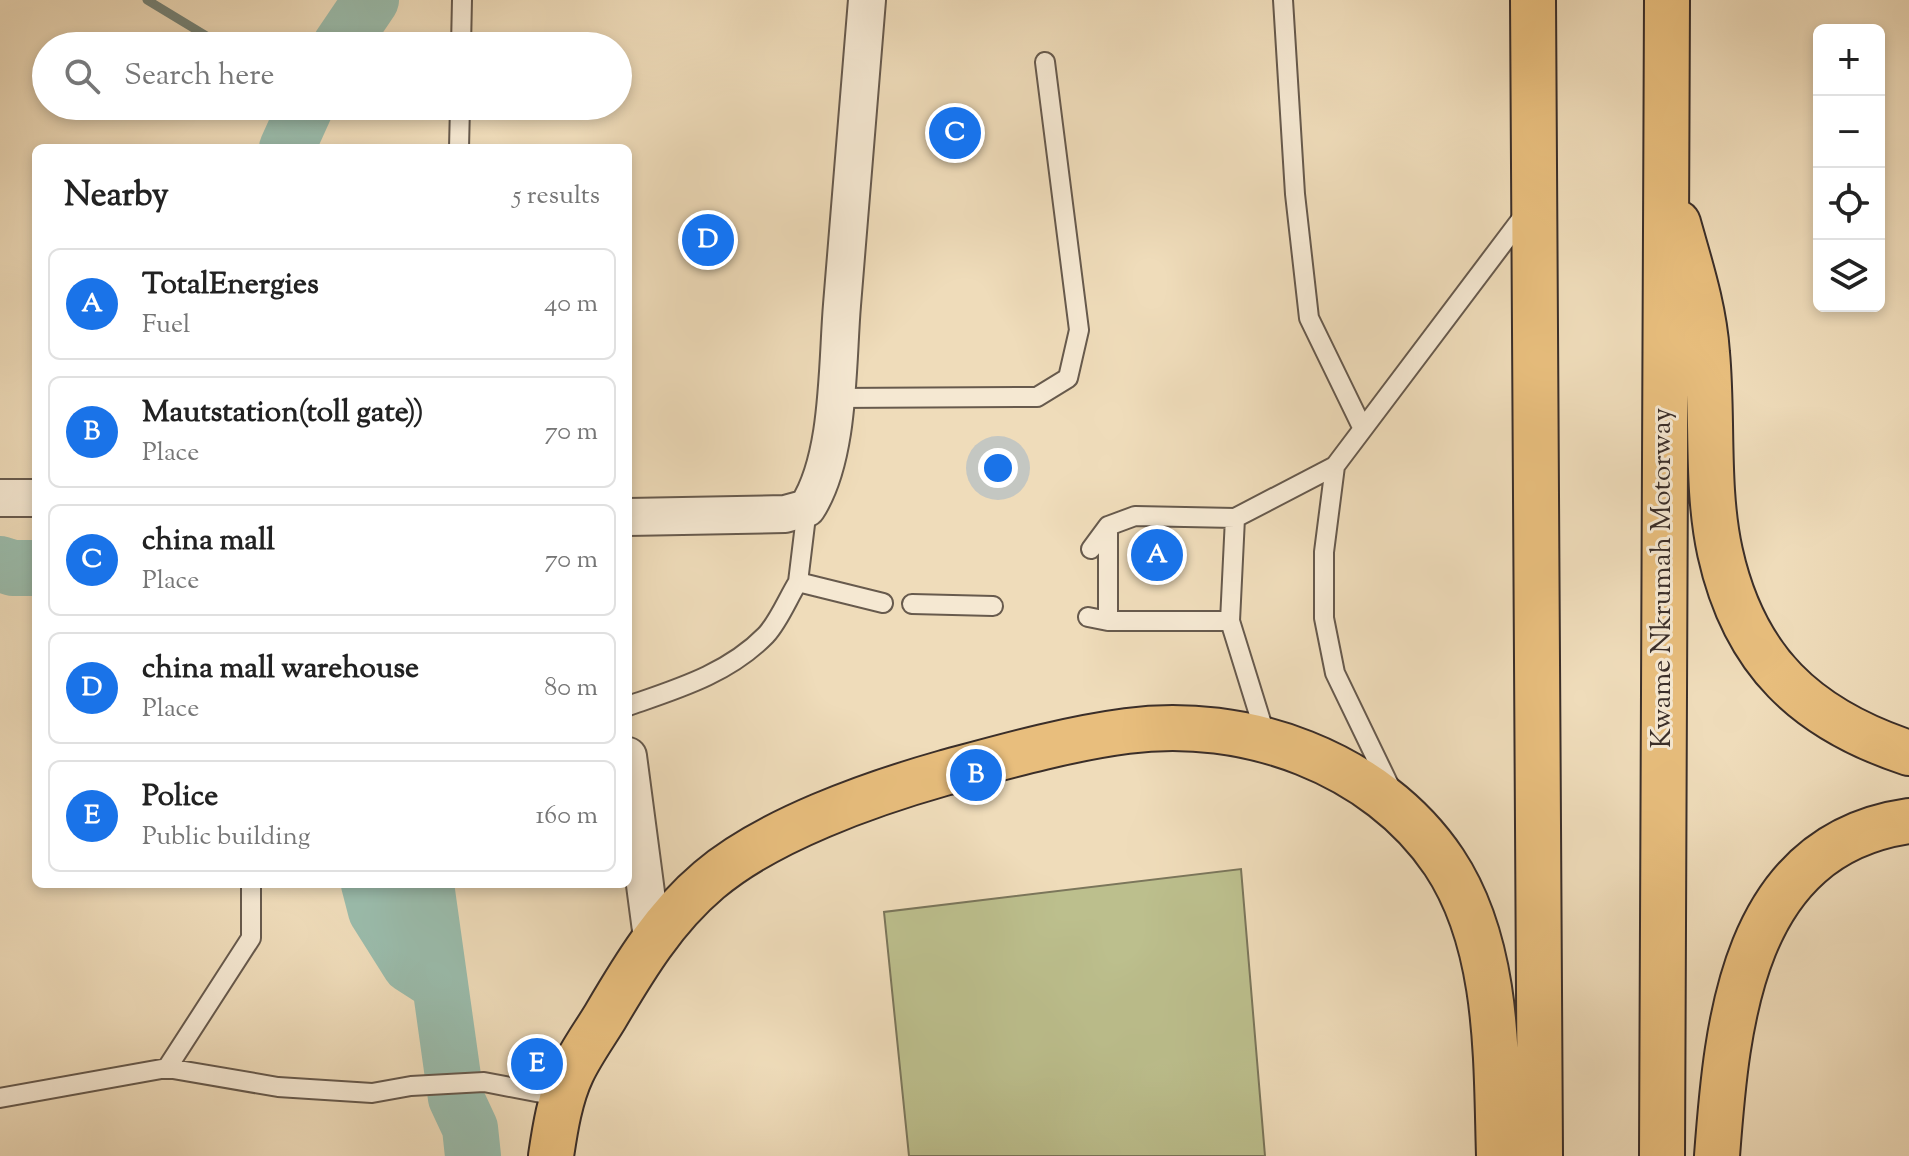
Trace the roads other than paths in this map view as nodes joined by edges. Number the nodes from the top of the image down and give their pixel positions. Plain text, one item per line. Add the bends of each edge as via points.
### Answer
1 (462, 0) edge
2 (867, 0) edge
3 (1283, 0) edge
4 (1533, 0) edge
5 (1667, 0) edge
6 (461, 32) edge
7 (1045, 62) dead end
8 (460, 120) edge
9 (459, 144) edge
10 (1664, 175) junction
11 (1534, 202) junction
12 (834, 398) junction
13 (1362, 427) junction
14 (1335, 466) junction
15 (0, 498) edge
16 (32, 498) edge
17 (807, 508) junction
18 (632, 517) edge
19 (1235, 518) junction
20 (1108, 526) junction
21 (1091, 549) dead end
22 (798, 582) junction
23 (883, 603) dead end
24 (912, 604) dead end
25 (993, 606) dead end
26 (1088, 617) dead end
27 (1108, 621) junction
28 (1230, 621) junction
29 (632, 705) edge
30 (1267, 740) junction
31 (1909, 753) edge
32 (632, 786) edge
33 (1405, 816) junction
34 (1909, 821) edge
35 (251, 888) edge
36 (652, 938) junction
37 (167, 1068) junction
38 (0, 1098) edge
39 (564, 1098) junction
40 (551, 1156) edge
41 (1499, 1156) edge
42 (1540, 1156) edge
43 (1662, 1156) edge
44 (1717, 1156) edge

1 - 6 lane
2 - 12 street
3 - 13 lane via 1309,318
4 - 11 highway
5 - 10 highway, Kwame Nkrumah Motorway
7 - 12 lane via 1079,330 1068,378 1037,397
8 - 9 lane
10 - 31 highway via 1703,310 1714,507 1720,552 1737,600 1771,667 1796,695 1832,721
10 - 43 highway, Kwame Nkrumah Motorway
11 - 13 lane
11 - 42 highway
12 - 17 street via 825,470
13 - 14 lane
14 - 19 lane
14 - 33 lane via 1324,552 1324,618 1332,659
15 - 16 street
17 - 18 street via 785,514
17 - 22 lane
19 - 20 lane via 1135,516
19 - 28 lane
20 - 21 lane
20 - 27 lane
22 - 23 lane
22 - 29 lane via 767,634 731,663 692,684
24 - 25 lane
26 - 27 lane
27 - 28 lane
28 - 30 lane
30 - 33 highway via 1352,774
30 - 36 highway via 1208,730 1127,731 888,789 762,844 709,879
32 - 36 street
33 - 41 highway via 1445,864 1485,961
34 - 44 highway via 1839,845 1801,874 1768,913 1732,1017
35 - 37 lane via 251,938
36 - 39 highway via 571,1074
37 - 38 lane
37 - 39 lane via 278,1087 372,1093 484,1082
39 - 40 highway

